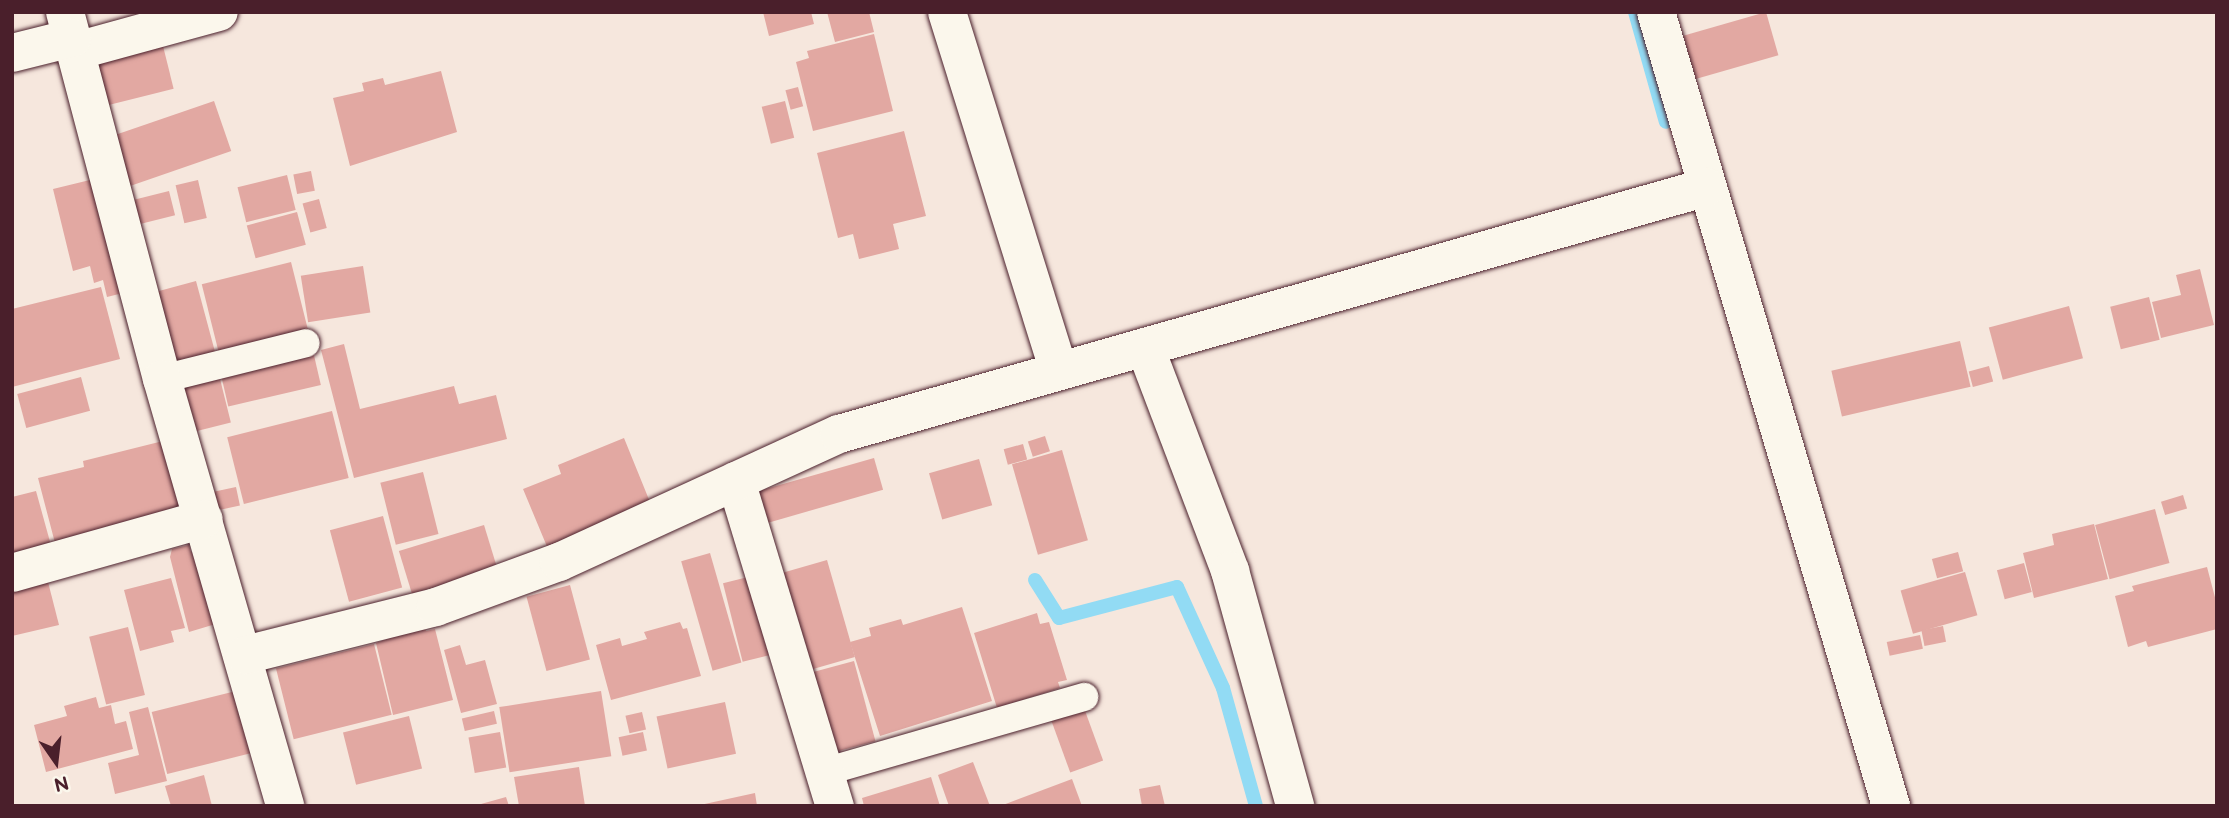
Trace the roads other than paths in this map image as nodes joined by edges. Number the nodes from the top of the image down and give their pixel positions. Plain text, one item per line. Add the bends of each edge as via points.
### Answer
1 (219, 12) edge
2 (947, 12) edge
3 (1656, 12) edge
4 (71, 34) edge
5 (12, 53) edge
6 (1707, 187) junction
7 (306, 343) dead end
8 (1145, 347) junction
9 (1059, 371) junction
10 (162, 379) junction
11 (736, 481) junction
12 (204, 519) junction
13 (12, 573) edge
14 (245, 656) junction
15 (1084, 697) dead end
16 (830, 789) edge
17 (285, 806) edge
18 (1295, 806) edge
19 (1891, 806) edge

1 - 4 street
2 - 9 street
3 - 6 street
4 - 5 street
4 - 10 street
6 - 8 street
6 - 19 street
7 - 10 lane
8 - 9 street
8 - 18 street via 1230,571
9 - 11 street via 839,434
10 - 12 street
11 - 14 street via 559,562 436,607
11 - 16 street
12 - 13 street
12 - 14 street
14 - 17 street
15 - 16 lane

